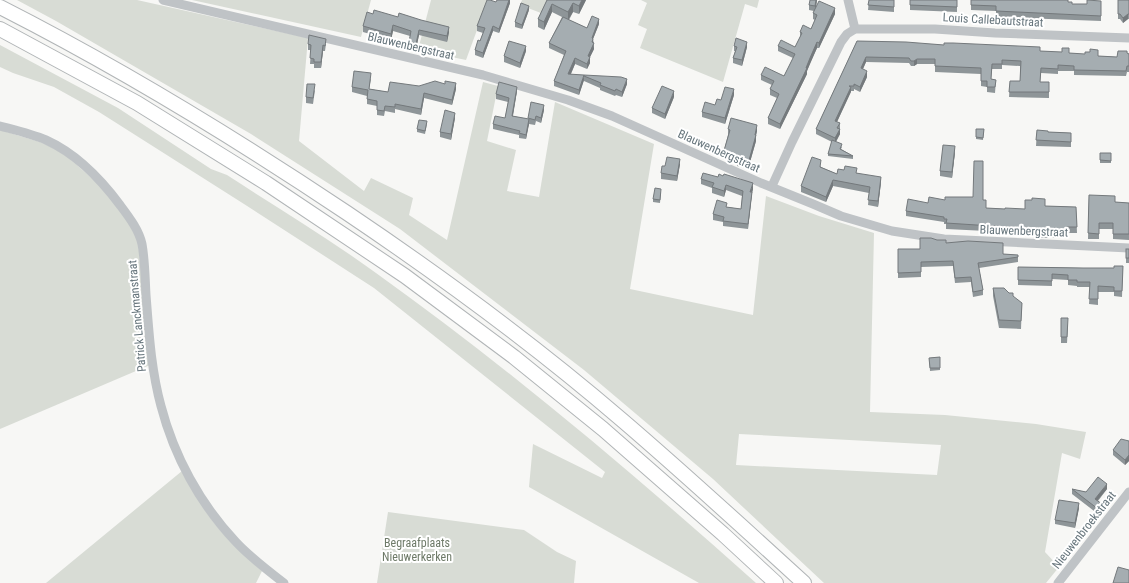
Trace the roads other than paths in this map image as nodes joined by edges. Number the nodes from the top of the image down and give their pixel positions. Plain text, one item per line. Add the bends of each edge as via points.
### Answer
1 (163, 0) edge
2 (848, 0) edge
3 (0, 7) edge
4 (855, 28) junction
5 (0, 29) edge
6 (1129, 38) edge
7 (0, 126) edge
8 (772, 186) junction
9 (1129, 248) edge
10 (1129, 492) edge
11 (284, 583) edge
12 (776, 583) edge
13 (804, 583) edge
14 (1058, 583) edge

1 - 8 street, Blauwenbergstraat via 482,74 568,100 612,116
2 - 4 street
3 - 13 highway via 152,89 277,166 418,261 621,419
4 - 6 street, Louis Callebautstraat
4 - 8 street via 841,42
5 - 12 highway via 137,103 266,183 405,276 514,357 603,429
7 - 11 street, Patrick Lanckmanstraat via 45,140 63,149 104,184 125,211 142,244 152,363 160,404 171,436 191,480 215,518 248,554
8 - 9 street, Blauwenbergstraat via 842,216 919,236
10 - 14 street, Nieuwenbroekstraat

